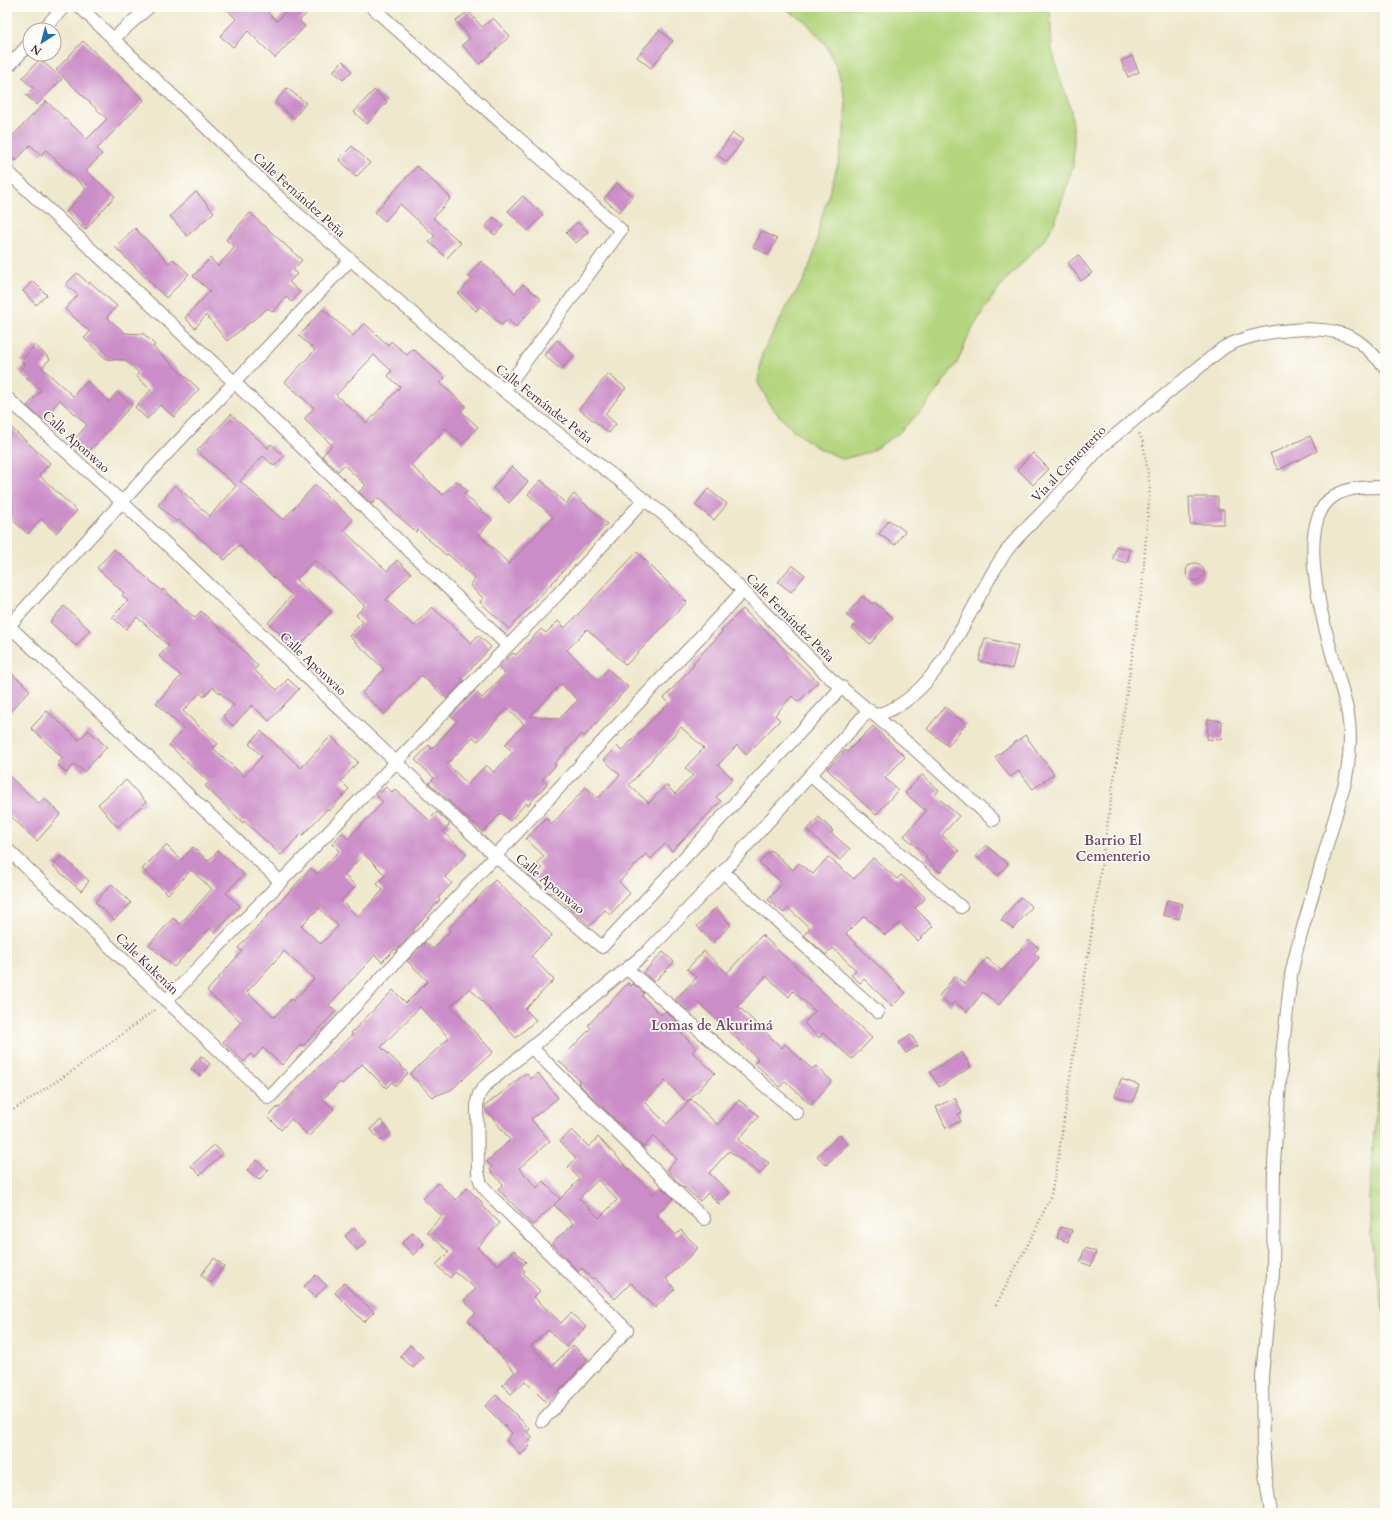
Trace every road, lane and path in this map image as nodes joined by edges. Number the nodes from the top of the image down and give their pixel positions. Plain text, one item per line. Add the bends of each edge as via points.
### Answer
1 (64, 7) edge
2 (80, 7) edge
3 (149, 7) edge
4 (372, 7) edge
5 (50, 22) edge
6 (113, 39) junction
7 (22, 52) edge
8 (7, 68) edge
9 (7, 171) edge
10 (350, 260) junction
11 (1385, 367) edge
12 (235, 383) junction
13 (504, 391) junction
14 (7, 398) edge
15 (1133, 420) junction
16 (1385, 487) edge
17 (644, 500) junction
18 (122, 502) junction
19 (743, 591) junction
20 (8, 626) edge
21 (508, 646) junction
22 (842, 687) junction
23 (873, 712) junction
24 (396, 762) junction
25 (810, 775) junction
26 (993, 820) dead end
27 (7, 850) edge
28 (495, 856) junction
29 (723, 872) junction
30 (281, 882) junction
31 (961, 907) dead end
32 (627, 969) junction
33 (166, 1001) junction
34 (878, 1012) dead end
35 (532, 1048) junction
36 (797, 1113) dead end
37 (7, 1114) edge
38 (704, 1219) dead end
39 (996, 1305) dead end
40 (542, 1421) dead end
41 (1271, 1513) edge

1 - 5 street
2 - 6 street, Calle Fernández Peña
3 - 6 street
4 - 13 street via 621,230
6 - 10 street, Calle Fernández Peña via 285,203
7 - 8 street
9 - 12 street
10 - 12 street
10 - 13 street, Calle Fernández Peña
11 - 15 street, Vía al Cementerio via 1356,340 1326,329 1250,336 1223,348
12 - 18 street
12 - 21 street
13 - 17 street, Calle Fernández Peña
14 - 18 street, Calle Aponwao
15 - 23 street, Vía al Cementerio via 1093,455 1053,502 1011,545 950,648 919,689 904,703 888,712
15 - 39 path via 1143,443 1149,478 1147,539 1141,596 1058,1160 1051,1195
16 - 41 street via 1348,491 1334,496 1323,510 1314,532 1314,570 1320,607 1348,714 1350,762 1298,948 1286,1006 1274,1163 1273,1275 1262,1376 1264,1459
17 - 19 street, Calle Fernández Peña via 693,541
17 - 21 street
18 - 20 street
18 - 24 street, Calle Aponwao
19 - 22 street, Calle Fernández Peña
19 - 28 street
20 - 30 street
21 - 24 street
22 - 23 street, Calle Fernández Peña
22 - 28 street, Calle Aponwao via 602,947
23 - 25 street
23 - 26 street, Calle Fernández Peña
24 - 28 street, Calle Aponwao
24 - 30 street
25 - 29 street
25 - 31 street
27 - 33 street, Calle Kukenán
28 - 33 street, Calle Kukenán via 269,1098
29 - 32 street via 648,951
29 - 34 street
30 - 33 street
32 - 35 street
32 - 36 street
33 - 37 path via 82,1064
35 - 38 street
35 - 40 street via 486,1085 479,1094 478,1172 481,1184 492,1198 627,1330

